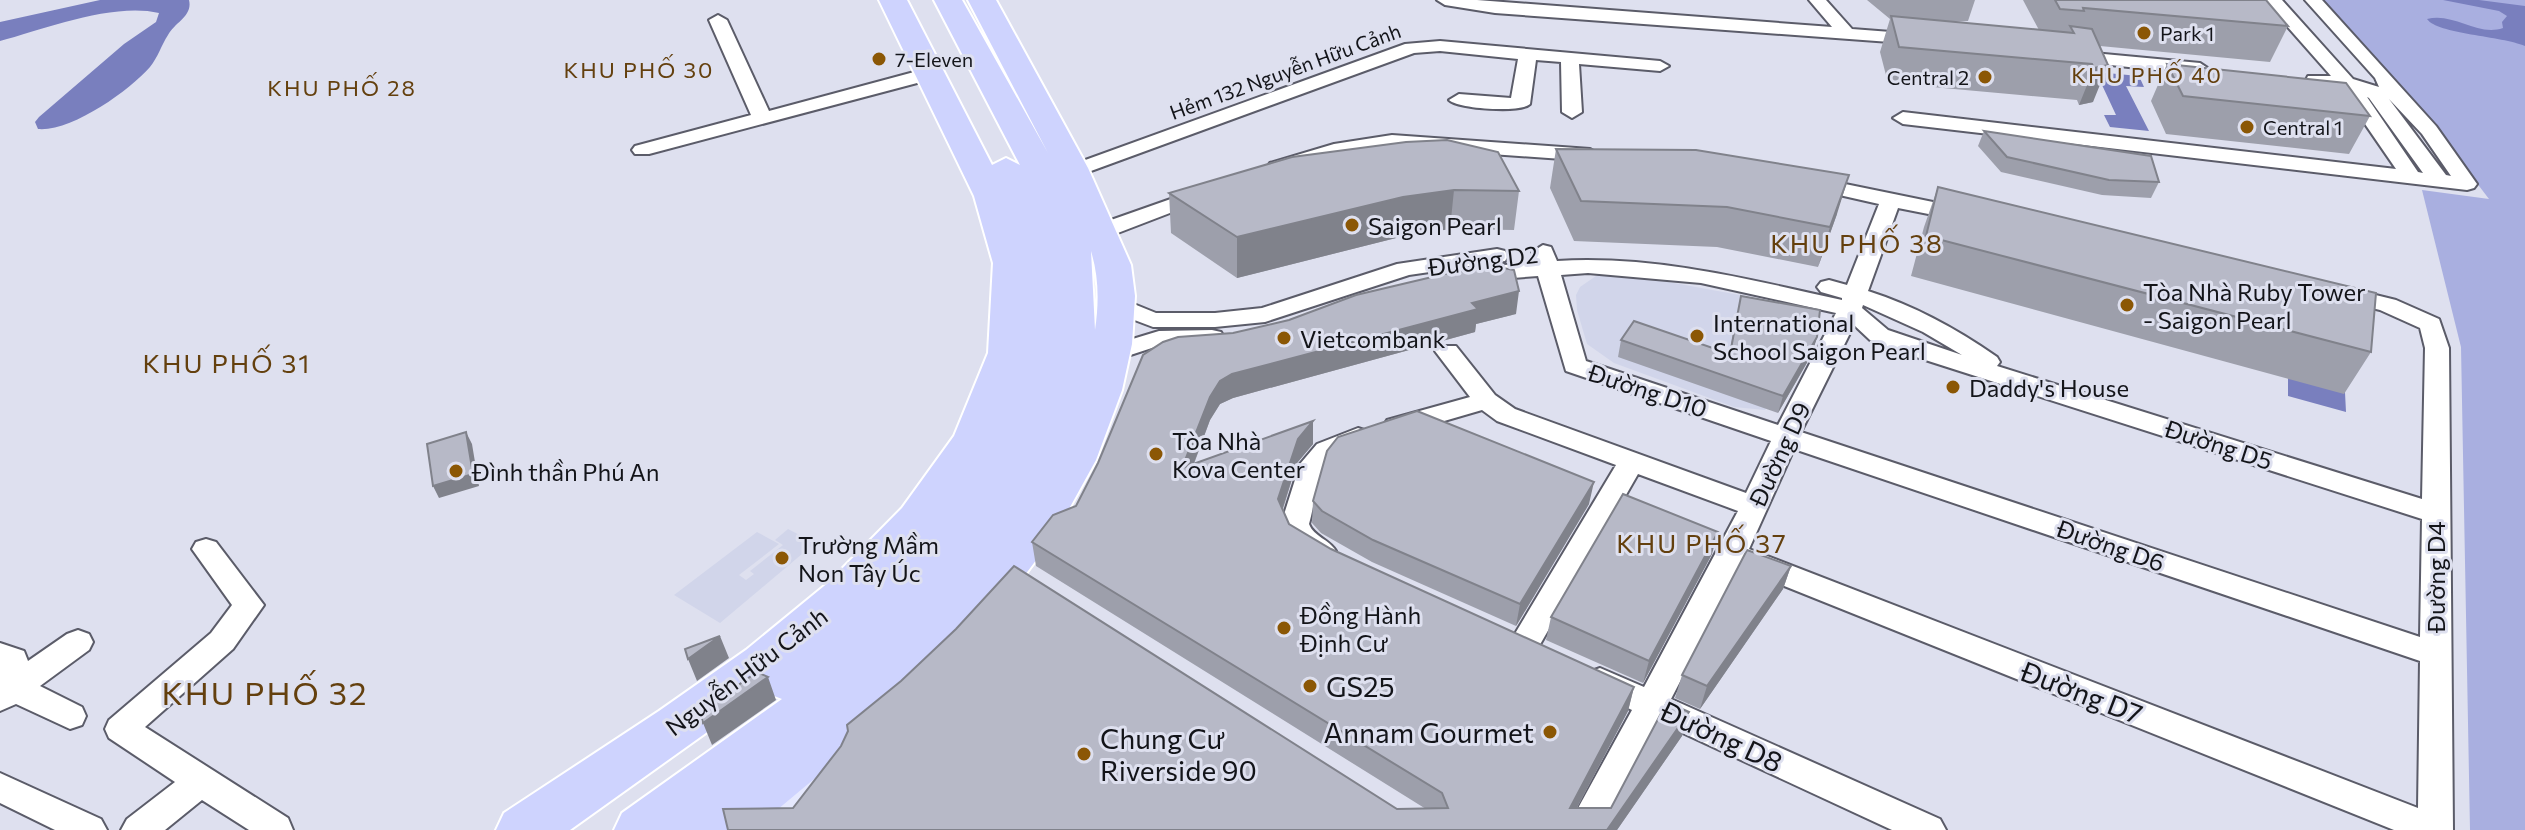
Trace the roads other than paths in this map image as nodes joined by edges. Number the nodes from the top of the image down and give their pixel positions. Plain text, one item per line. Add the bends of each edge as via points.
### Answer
1 (893, 0) edge
2 (919, 0) edge
3 (948, 0) edge
4 (982, 0) edge
5 (1445, 0) edge
6 (1817, 0) edge
7 (1834, 0) edge
8 (2272, 0) edge
9 (2292, 0) edge
10 (2313, 0) edge
11 (718, 20) dead end
12 (1850, 32) junction
13 (1935, 41) edge
14 (1528, 53) junction
15 (2058, 54) edge
16 (1570, 57) junction
17 (1660, 66) dead end
18 (2220, 71) edge
19 (929, 74) junction
20 (2292, 78) edge
21 (2369, 86) junction
22 (1459, 100) dead end
23 (1572, 112) dead end
24 (762, 117) junction
25 (1903, 118) dead end
26 (642, 150) dead end
27 (1618, 157) edge
28 (1258, 173) edge
29 (1030, 176) junction
30 (2411, 177) junction
31 (1791, 178) edge
32 (2439, 180) junction
33 (1219, 188) edge
34 (1891, 199) junction
35 (1979, 218) edge
36 (1102, 231) junction
37 (1545, 259) junction
38 (2323, 289) edge
39 (1350, 296) junction
40 (1853, 301) junction
41 (1116, 305) junction
42 (1447, 351) dead end
43 (1112, 353) junction
44 (1486, 401) junction
45 (1786, 436) junction
46 (1632, 461) junction
47 (1754, 506) junction
48 (2436, 513) junction
49 (206, 549) dead end
50 (1732, 554) junction
51 (1341, 563) edge
52 (1495, 634) edge
53 (78, 642) dead end
54 (1523, 647) junction
55 (2435, 654) junction
56 (0, 655) edge
57 (4, 685) edge
58 (872, 700) junction
59 (1653, 705) junction
60 (70, 716) dead end
61 (201, 781) junction
62 (0, 787) edge
63 (276, 829) edge
64 (537, 829) edge
65 (89, 830) edge
66 (139, 830) edge
67 (642, 830) edge
68 (712, 830) edge
69 (769, 830) edge
70 (1584, 830) edge
71 (1928, 830) edge
72 (2434, 830) edge

1 - 19 main road
2 - 29 main road via 982,124
3 - 29 main road
4 - 29 main road
5 - 12 street via 1495,8
6 - 12 street
7 - 12 street
8 - 21 street via 2335,71
9 - 21 street
10 - 21 street via 2384,76
11 - 24 street
12 - 13 street
14 - 16 street, Hẻm 132 Nguyễn Hữu Cảnh
14 - 22 street via 1521,109
14 - 29 street, Hẻm 132 Nguyễn Hữu Cảnh via 1411,48
15 - 18 street
16 - 17 street, Hẻm 132 Nguyễn Hữu Cảnh
16 - 23 street
19 - 24 street
19 - 29 main road
20 - 21 street
21 - 30 street
21 - 32 street
21 - 32 street via 2429,130 2467,184
24 - 26 street
25 - 30 street
27 - 28 street via 1392,141 1311,154
29 - 36 main road
29 - 64 main road via 1029,211 1046,262 1048,317 1029,402 986,482 920,561 839,640
29 - 67 main road via 1069,232 1079,298 1071,374 1043,449 979,546 905,629 835,690
30 - 32 street
31 - 34 street
33 - 36 street
34 - 35 street
34 - 40 street, Đường D9
36 - 41 main road via 1113,264
37 - 39 street, Đường D2
37 - 40 street, Đường D2 via 1701,276
37 - 45 street, Đường D10 via 1575,366
38 - 48 street, Đường D4 via 2388,305 2431,324 2437,348
39 - 41 street, Đường D2 via 1215,320 1153,320
39 - 43 street, Đường D2 via 1273,333 1159,338
40 - 45 street, Đường D9
40 - 48 street, Đường D5 via 1879,335
41 - 43 main road
42 - 44 street
43 - 58 main road via 1093,417 1020,574 970,609
44 - 46 street via 1506,415
44 - 51 street via 1326,450 1310,470 1295,524 1300,538
45 - 47 street, Đường D9
45 - 55 street, Đường D6
46 - 47 street
46 - 54 street
47 - 50 street, Đường D9
48 - 55 street, Đường D4
49 - 61 street via 249,605 222,641 121,729
50 - 59 street, Đường D9
50 - 72 street, Đường D7
52 - 54 street, Đường D8
53 - 57 street
54 - 59 street, Đường D8
55 - 72 street, Đường D4
56 - 57 street via 13,660
57 - 60 street
58 - 68 main road
58 - 69 main road
59 - 70 street, Đường D9
59 - 71 street, Đường D8
61 - 63 street
61 - 66 street
62 - 65 street

